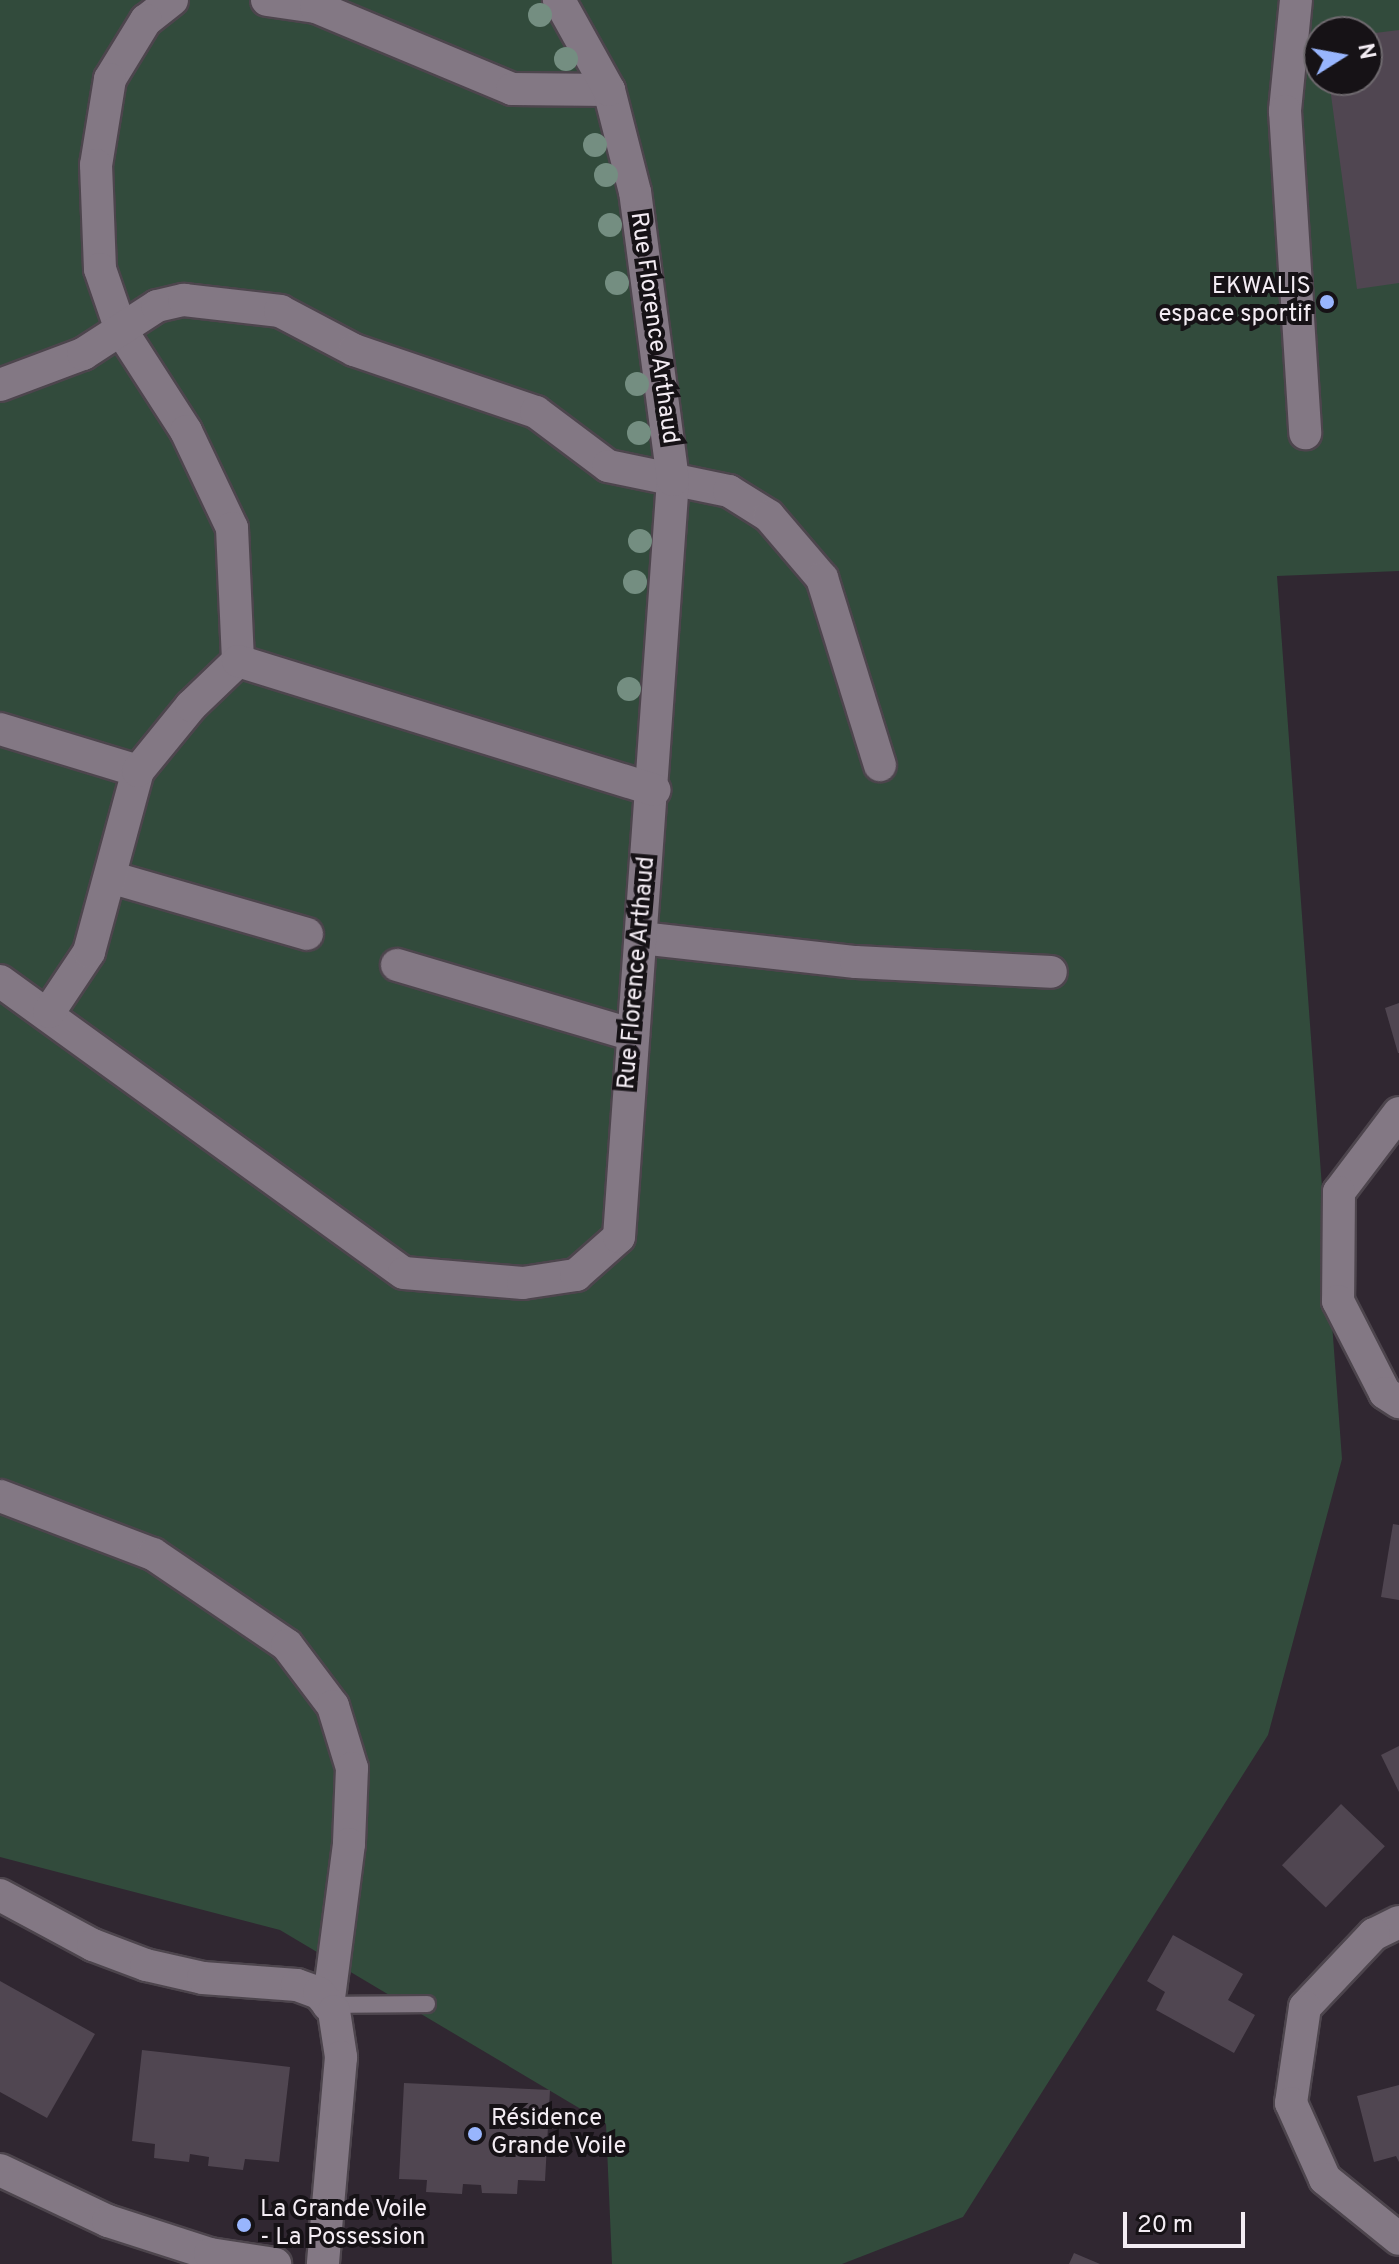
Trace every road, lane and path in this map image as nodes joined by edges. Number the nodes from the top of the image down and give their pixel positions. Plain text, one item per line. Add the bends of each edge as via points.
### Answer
1 (172, 0) edge
2 (267, 0) edge
3 (559, 0) edge
4 (1296, 0) edge
5 (609, 90) junction
6 (121, 330) junction
7 (0, 385) edge
8 (1305, 433) dead end
9 (673, 480) junction
10 (238, 661) junction
11 (0, 729) edge
12 (880, 765) dead end
13 (138, 771) junction
14 (654, 790) junction
15 (110, 877) junction
16 (307, 934) dead end
17 (641, 938) junction
18 (397, 965) dead end
19 (1051, 972) dead end
20 (0, 981) edge
21 (49, 1012) junction
22 (633, 1035) junction
23 (1399, 1113) edge
24 (1399, 1402) edge
25 (0, 1496) edge
26 (0, 1895) edge
27 (1399, 1922) edge
28 (427, 2004) dead end
29 (328, 2005) junction
30 (0, 2170) edge
31 (1399, 2239) edge
32 (275, 2264) edge
33 (323, 2264) edge

1 - 6 street via 146,20 110,79 96,165 100,269
2 - 5 street via 316,7 512,89
3 - 5 street, Rue Florence Arthaud
4 - 8 street via 1285,111
5 - 9 street, Rue Florence Arthaud via 635,192
6 - 7 street via 83,354
6 - 9 street via 157,306 184,300 280,311 354,350 536,412 608,466
6 - 10 street via 186,431 232,528
9 - 12 street via 729,491 769,516 822,578
9 - 14 street, Rue Florence Arthaud
10 - 13 street via 191,706
10 - 14 street
11 - 13 street
13 - 15 street
14 - 17 street, Rue Florence Arthaud
15 - 16 street
15 - 21 street via 89,952
17 - 19 street via 856,962
17 - 22 street, Rue Florence Arthaud
18 - 22 street
20 - 21 street, Rue Florence Arthaud
21 - 22 street, Rue Florence Arthaud via 404,1273 523,1283 576,1275 619,1237
23 - 24 street via 1339,1192 1338,1301 1385,1393
25 - 29 street via 153,1554 287,1645 333,1706 352,1768 349,1844
26 - 29 street via 93,1945 146,1965 203,1978 297,1985 319,1993
27 - 31 street via 1374,1934 1305,2007 1291,2103 1325,2179
28 - 29 lane
29 - 33 street via 341,2032 341,2057
30 - 32 street via 108,2221 210,2254

